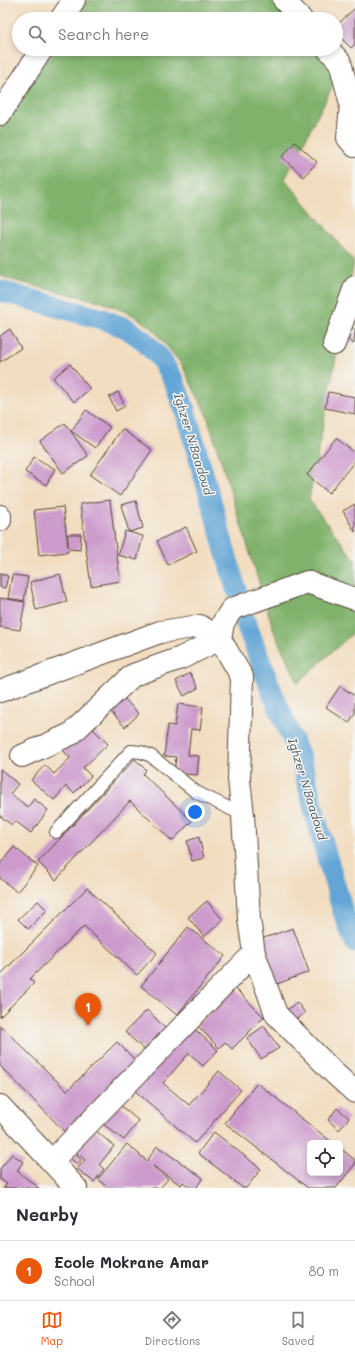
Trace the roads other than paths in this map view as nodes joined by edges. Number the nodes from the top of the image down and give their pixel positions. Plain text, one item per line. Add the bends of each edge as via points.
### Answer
1 (74, 0) edge
2 (284, 0) edge
3 (66, 12) edge
4 (295, 12) edge
5 (37, 56) edge
6 (334, 56) edge
7 (0, 114) edge
8 (355, 146) edge
9 (355, 287) edge
10 (334, 344) dead end
11 (0, 516) edge
12 (0, 520) edge
13 (355, 599) edge
14 (220, 639) junction
15 (0, 691) edge
16 (22, 756) dead end
17 (243, 815) junction
18 (56, 832) dead end
19 (254, 953) junction
20 (355, 1092) edge
21 (3, 1115) edge
22 (52, 1161) junction
23 (76, 1188) edge

1 - 3 street
2 - 4 street
5 - 7 street
6 - 8 street via 340,62 351,104 348,138
9 - 10 street
11 - 12 street
13 - 14 street via 306,582 232,609 223,623
14 - 15 street via 200,626 160,632
14 - 16 street via 181,658 133,675 71,734
14 - 17 street via 242,677 239,780
17 - 18 lane via 196,792 151,756 131,751
17 - 19 street via 249,919
19 - 20 street via 276,1014
19 - 22 street
21 - 22 street
22 - 23 street

